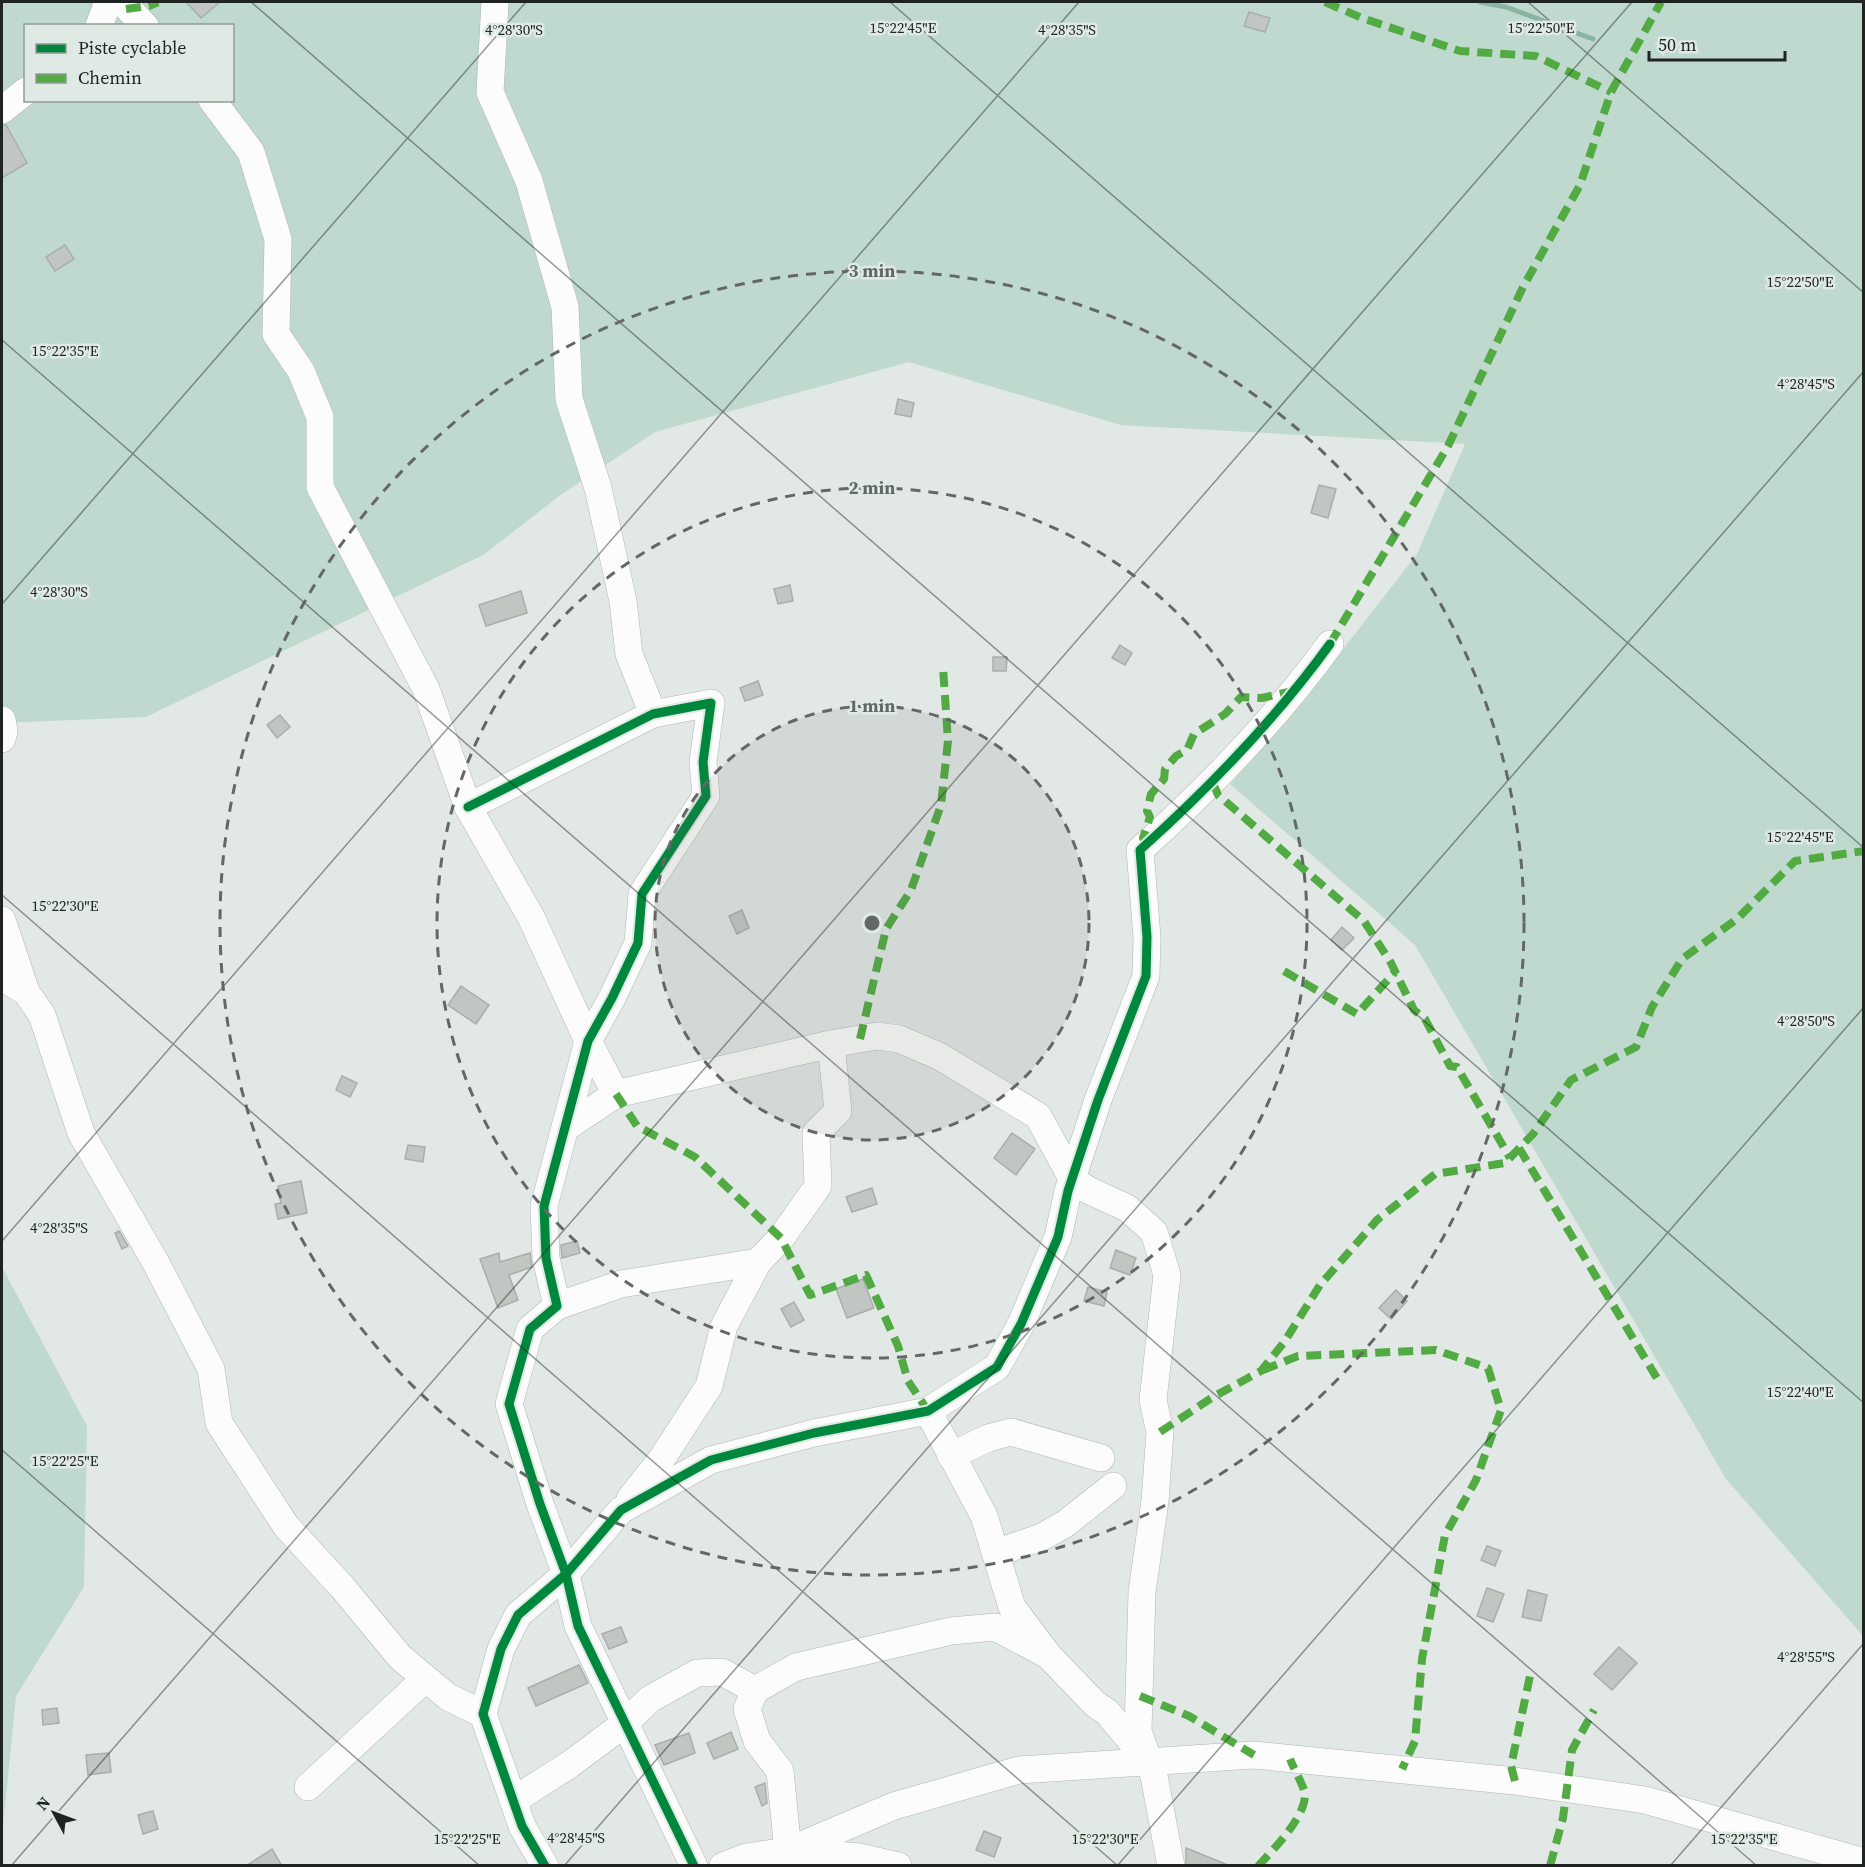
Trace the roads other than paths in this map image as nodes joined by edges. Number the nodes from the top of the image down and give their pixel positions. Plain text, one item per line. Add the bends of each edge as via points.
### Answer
1 (108, 2) edge
2 (122, 2) edge
3 (495, 2) edge
4 (100, 24) edge
5 (143, 24) edge
6 (24, 93) edge
7 (214, 102) edge
8 (2, 110) edge
9 (1330, 644) dead end
10 (653, 714) junction
11 (2, 720) edge
12 (2, 740) edge
13 (468, 807) junction
14 (2, 920) edge
15 (2, 977) edge
16 (26, 992) junction
17 (588, 1041) junction
18 (831, 1044) junction
19 (616, 1094) junction
20 (565, 1128) junction
21 (1073, 1180) junction
22 (758, 1262) junction
23 (557, 1306) junction
24 (928, 1411) junction
25 (951, 1456) junction
26 (1101, 1458) dead end
27 (1113, 1486) dead end
28 (621, 1510) junction
29 (996, 1553) junction
30 (566, 1574) junction
31 (1048, 1656) junction
32 (425, 1679) junction
33 (754, 1690) junction
34 (483, 1714) junction
35 (624, 1724) junction
36 (1149, 1762) junction
37 (308, 1787) dead end
38 (514, 1800) junction
39 (788, 1851) junction
40 (1863, 1862) edge
41 (545, 1866) edge
42 (693, 1866) edge
43 (723, 1866) edge
44 (898, 1866) edge
45 (1171, 1866) edge

1 - 4 street
2 - 5 street
3 - 10 street via 490,92 529,181 565,307 569,399 598,488 623,601 628,654
6 - 8 street
7 - 13 street via 251,152 278,239 276,334 301,371 321,417 321,487 426,689
9 - 21 street via 1307,676 1208,789 1140,850 1146,976 1098,1100
10 - 13 street
10 - 17 street via 711,703 703,762 706,796 642,894 638,943
11 - 12 street
13 - 17 street via 531,916
14 - 16 street
15 - 16 street
16 - 32 street via 42,1015 81,1133 211,1369 219,1423 286,1526 400,1657
17 - 19 street
17 - 20 street
18 - 19 street
18 - 21 street via 877,1036 899,1039 939,1056 1038,1116
18 - 22 street via 838,1111 816,1133 818,1185 781,1238
19 - 20 street
20 - 23 street via 544,1206 546,1258
21 - 24 street via 1058,1237 1021,1324 997,1367
21 - 36 street via 1127,1208 1154,1232 1167,1275 1153,1400 1160,1432 1156,1490 1142,1592 1138,1731
22 - 23 street via 621,1284
22 - 28 street via 724,1326 709,1386 661,1460
23 - 30 street via 530,1329 509,1404
24 - 25 street
24 - 28 street via 814,1433 711,1460
25 - 26 street via 1011,1432
25 - 29 street via 984,1516
27 - 29 street via 1065,1524 1042,1537
28 - 30 street
29 - 31 street via 1012,1607
30 - 34 street via 518,1614 501,1649
30 - 35 street via 578,1626
31 - 33 street via 995,1627 951,1631 796,1667
31 - 36 street via 1107,1712
32 - 34 street via 448,1697
32 - 37 street
33 - 35 street via 722,1672 697,1673 650,1699
33 - 39 street via 747,1709 756,1741 780,1771
34 - 38 street
35 - 38 street
35 - 42 street
36 - 39 street via 1019,1770 894,1806
36 - 40 street via 1254,1755 1567,1788 1645,1800
36 - 45 street
38 - 41 street via 522,1826
39 - 43 street via 746,1857
39 - 44 street via 859,1857

